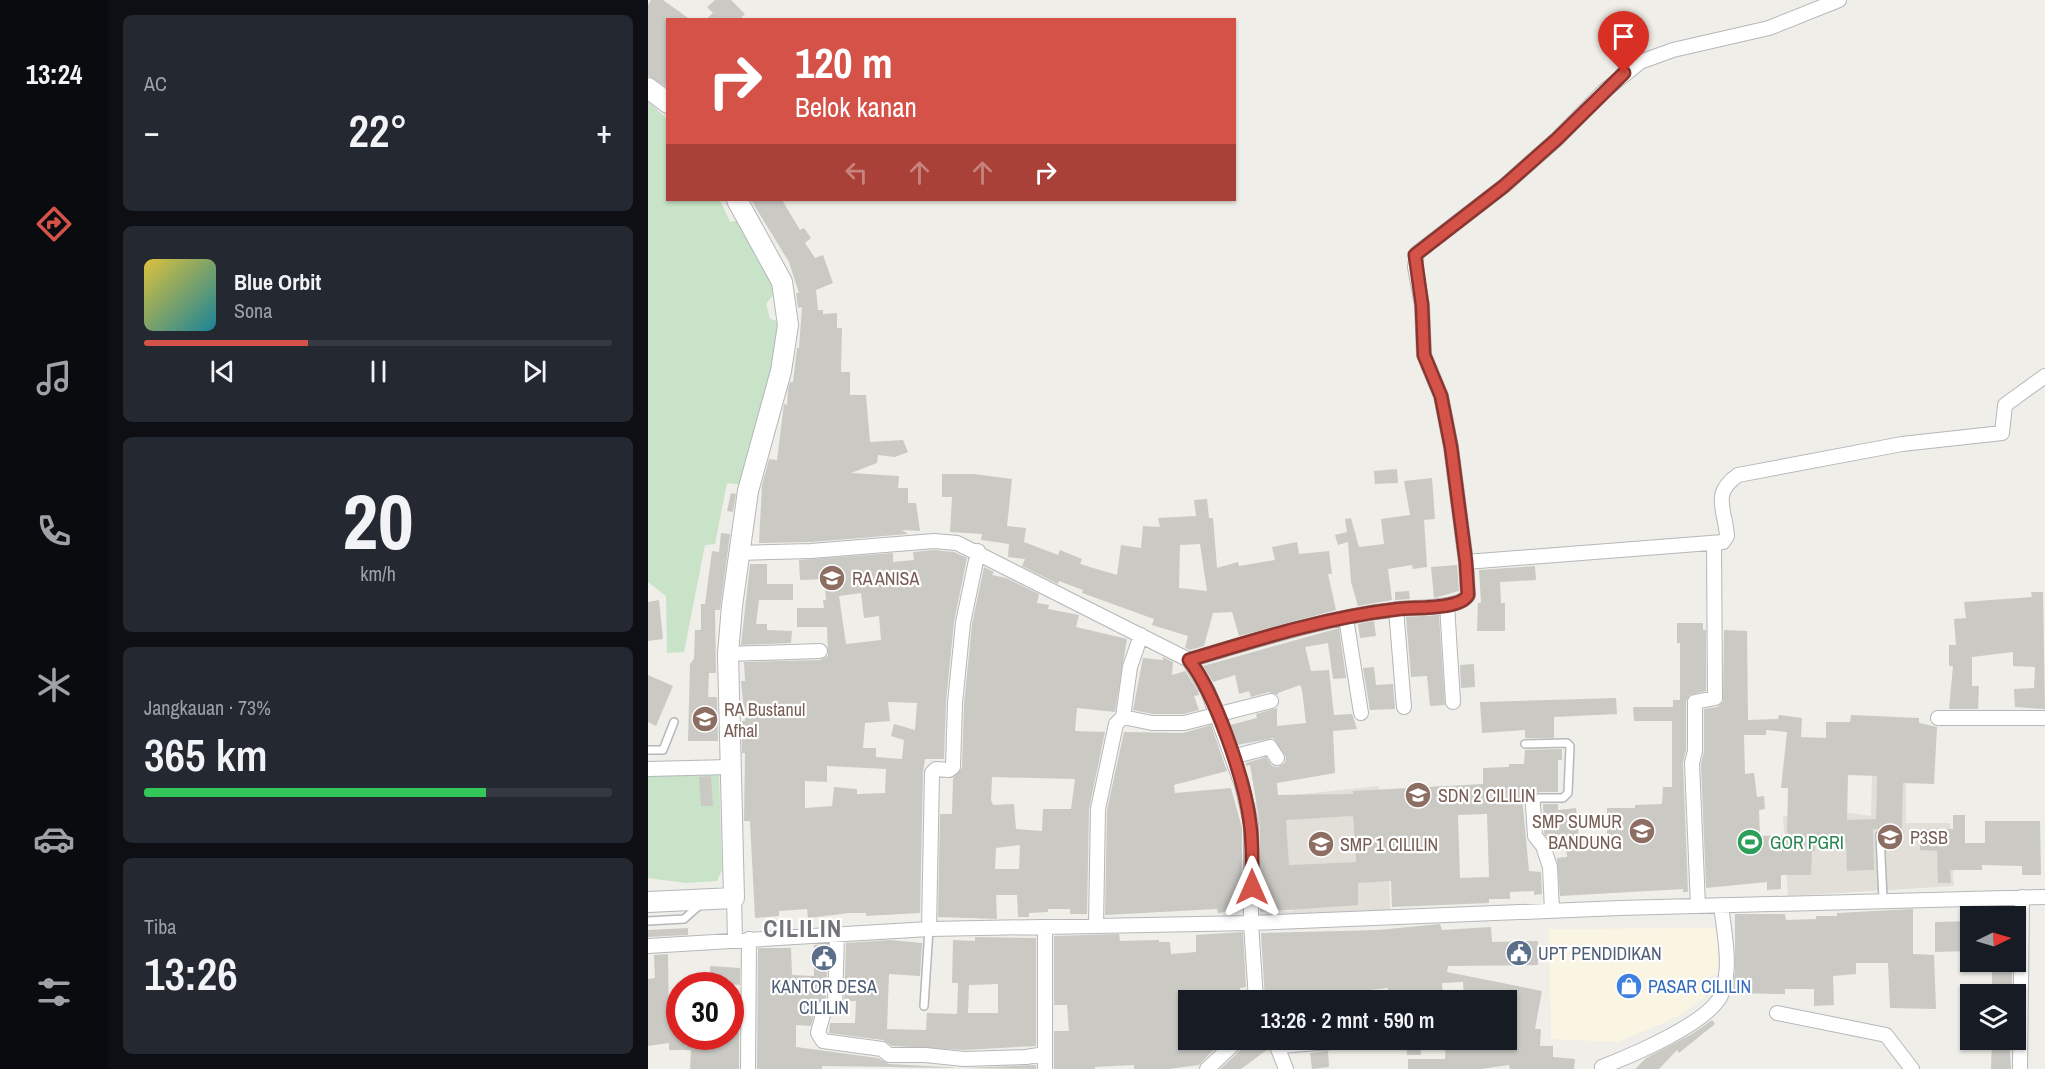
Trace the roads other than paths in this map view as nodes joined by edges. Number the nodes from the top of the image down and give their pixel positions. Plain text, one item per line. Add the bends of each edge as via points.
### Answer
1 (1839, 0) edge
2 (648, 88) edge
3 (666, 102) edge
4 (738, 201) edge
5 (2045, 376) edge
6 (1714, 544) junction
7 (978, 551) junction
8 (738, 553) junction
9 (1466, 562) junction
10 (1447, 605) junction
11 (1396, 609) junction
12 (1346, 618) junction
13 (1141, 635) junction
14 (820, 651) dead end
15 (729, 654) junction
16 (1189, 660) junction
17 (1271, 701) dead end
18 (1454, 702) dead end
19 (1404, 707) dead end
20 (1361, 712) dead end
21 (1218, 716) junction
22 (1124, 717) junction
23 (1938, 718) dead end
24 (2045, 718) edge
25 (674, 722) dead end
26 (1525, 744) dead end
27 (648, 750) edge
28 (1232, 757) junction
29 (1277, 758) dead end
30 (730, 767) junction
31 (648, 769) edge
32 (1533, 805) joint
33 (1880, 835) dead end
34 (2022, 897) junction
35 (2045, 897) edge
36 (734, 898) junction
37 (1883, 899) junction
38 (705, 900) junction
39 (648, 902) edge
40 (1721, 905) junction
41 (1698, 906) junction
42 (1552, 911) junction
43 (648, 921) edge
44 (1251, 923) junction
45 (1096, 926) junction
46 (1046, 927) junction
47 (929, 929) junction
48 (837, 934) junction
49 (742, 940) junction
50 (648, 946) edge
51 (1255, 990) edge
52 (924, 1006) dead end
53 (1777, 1013) dead end
54 (1227, 1050) edge
55 (1279, 1050) edge
56 (1045, 1054) junction
57 (1602, 1067) dead end
58 (748, 1069) edge
59 (1045, 1069) edge
60 (1207, 1069) edge
61 (1286, 1069) edge
62 (1912, 1069) edge
63 (2020, 1069) edge

1 - 9 street via 1769,28 1673,50 1640,62 1504,186 1417,253 1424,355 1441,396
2 - 3 main road
4 - 8 main road via 782,282 789,325 781,371 748,491
5 - 6 street via 2005,405 2002,433 1902,444 1738,475 1721,493 1726,536 1723,542
6 - 9 street
6 - 41 street via 1715,698 1695,702 1694,718 1692,772
7 - 8 street via 945,541
7 - 13 street
7 - 47 street via 963,622 953,767 932,773
8 - 15 main road
9 - 10 street via 1468,595 1461,603
10 - 11 street
10 - 18 street
11 - 12 street
11 - 19 street
12 - 16 street via 1276,633
12 - 20 street
13 - 16 street
13 - 22 street via 1130,667
14 - 15 street
15 - 30 main road
16 - 21 street
17 - 21 street
21 - 22 street via 1168,724
21 - 28 street
22 - 45 street via 1116,724 1098,808
23 - 24 street
25 - 27 lane via 663,750
26 - 32 lane via 1570,746 1568,793 1563,798 1539,798
28 - 29 street via 1270,747
28 - 44 street via 1251,824
30 - 31 street
30 - 36 main road
32 - 42 street via 1535,836 1550,867
33 - 37 lane
34 - 35 street
34 - 37 street
34 - 63 street
36 - 38 main road
36 - 49 street
37 - 40 street
38 - 39 main road
38 - 43 lane via 689,917
40 - 41 street
40 - 57 street via 1727,972 1721,996 1707,1011 1666,1038
41 - 42 street
42 - 44 street
44 - 45 street
44 - 51 street
45 - 46 street
46 - 47 street
46 - 56 street
47 - 48 street
47 - 52 lane
48 - 49 street
48 - 56 street via 835,1007 825,1007 818,1033 823,1041 882,1049 889,1055 964,1059
49 - 50 street
49 - 58 street
53 - 62 street via 1886,1035
54 - 60 street
55 - 61 street
56 - 59 street

